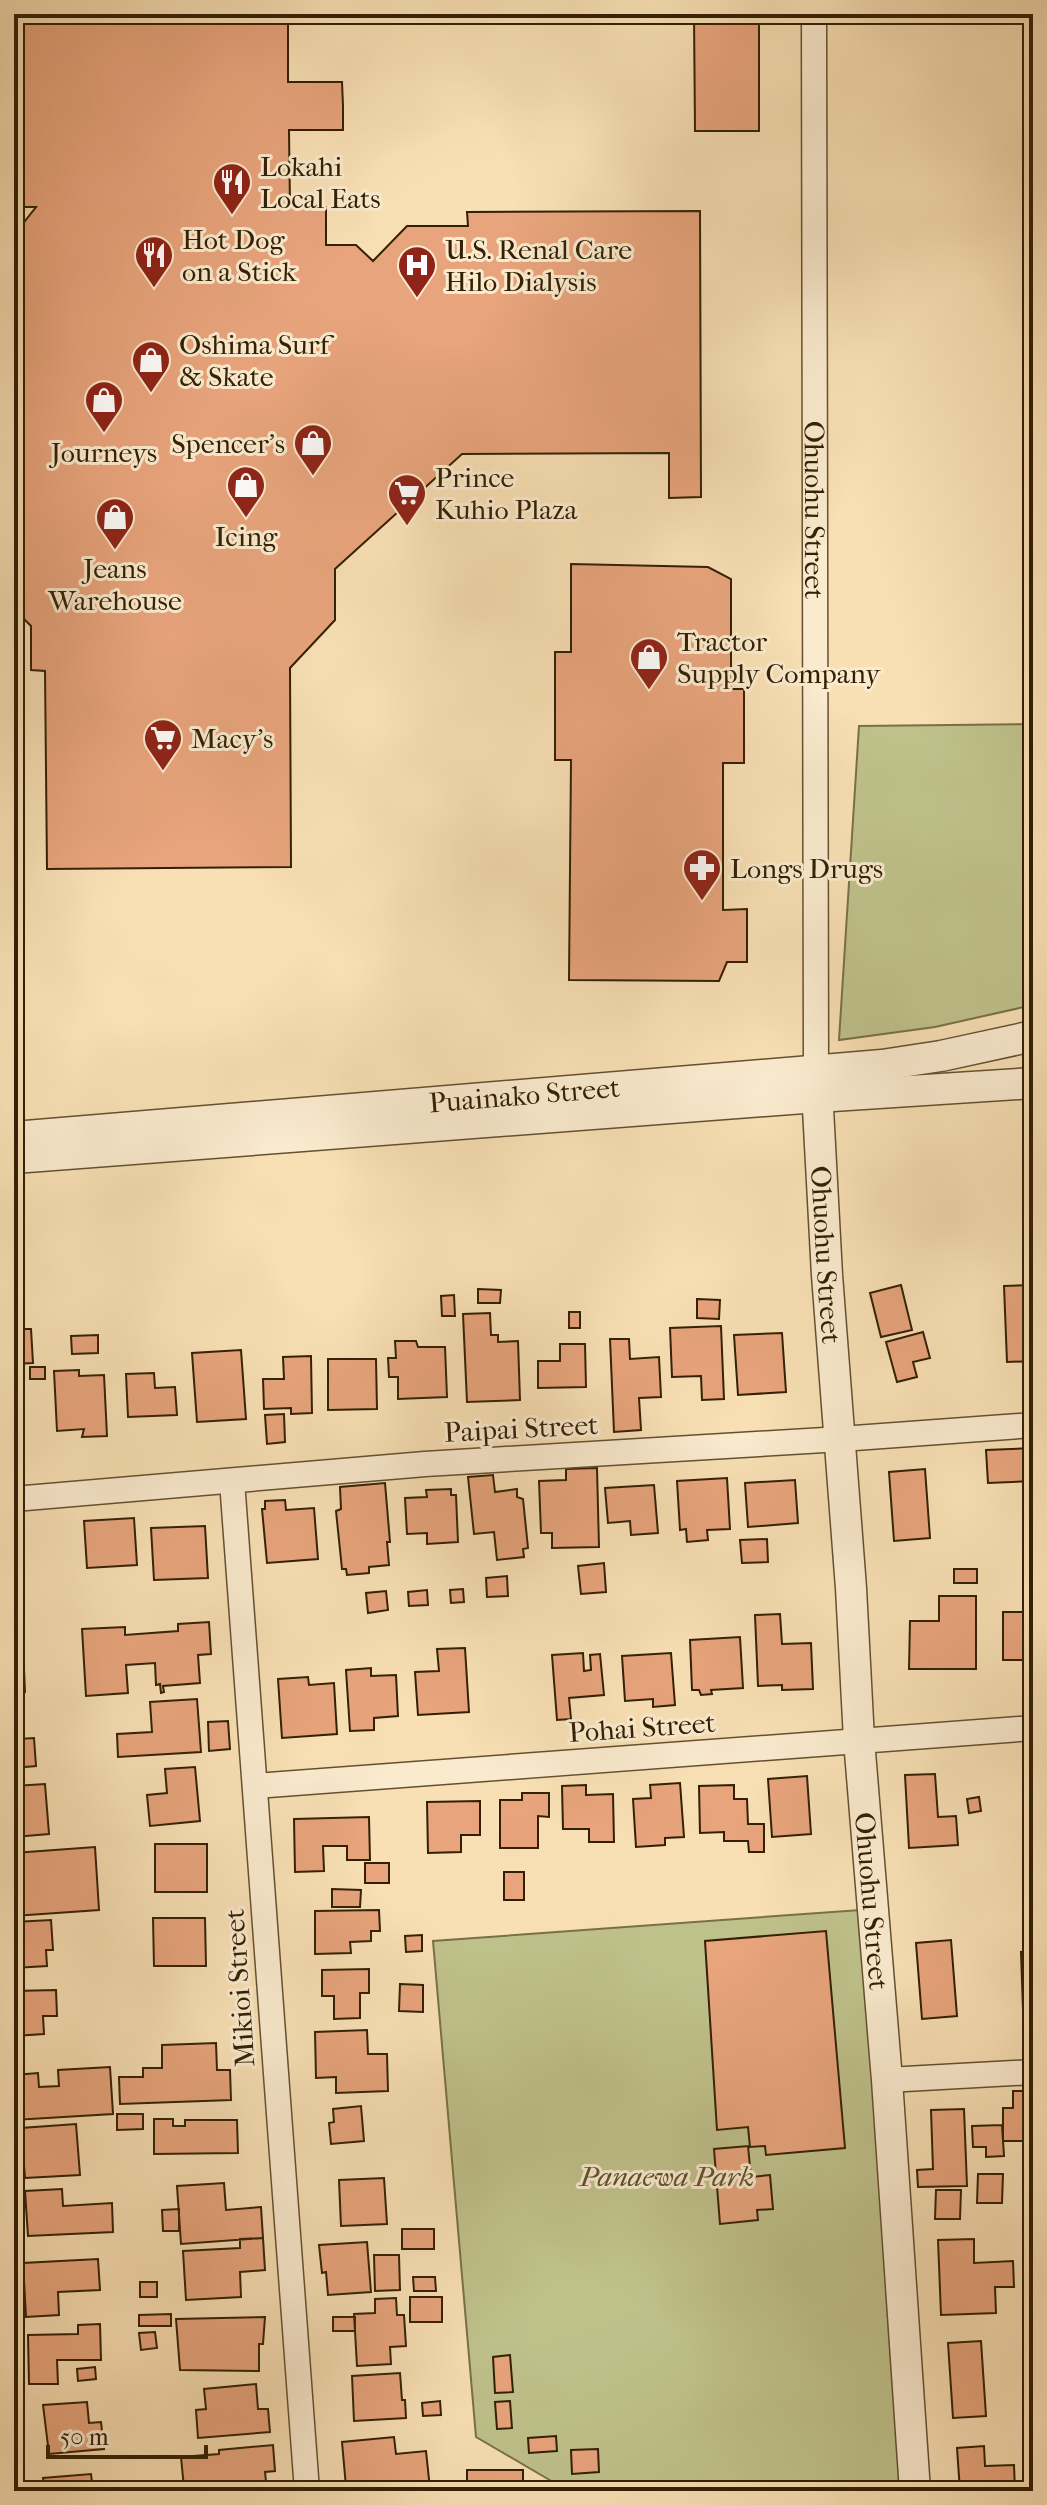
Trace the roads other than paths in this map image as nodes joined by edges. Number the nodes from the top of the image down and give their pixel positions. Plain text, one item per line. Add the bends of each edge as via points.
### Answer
1 (814, 14) edge
2 (1033, 1036) edge
3 (1033, 1083) edge
4 (816, 1084) junction
5 (14, 1137) edge
6 (14, 1158) edge
7 (1033, 1425) edge
8 (841, 1439) junction
9 (232, 1481) junction
10 (14, 1499) edge
11 (1033, 1728) edge
12 (859, 1740) junction
13 (255, 1786) junction
14 (1033, 2072) edge
15 (887, 2080) junction
16 (307, 2491) edge
17 (915, 2491) edge

1 - 4 street, Ohuohu Street
2 - 4 street, Puainako Street via 882,1065
3 - 4 street, Puainako Street
4 - 5 street, Puainako Street
4 - 6 street, Puainako Street
4 - 8 street, Ohuohu Street
7 - 8 street, Paipai Street
8 - 9 street, Paipai Street
8 - 12 street, Ohuohu Street
9 - 10 street, Paipai Street
9 - 13 street, Mikioi Street
11 - 12 street, Pohai Street
12 - 13 street, Pohai Street
12 - 15 street, Ohuohu Street
13 - 16 street, Mikioi Street
14 - 15 street
15 - 17 street, Ohuohu Street

